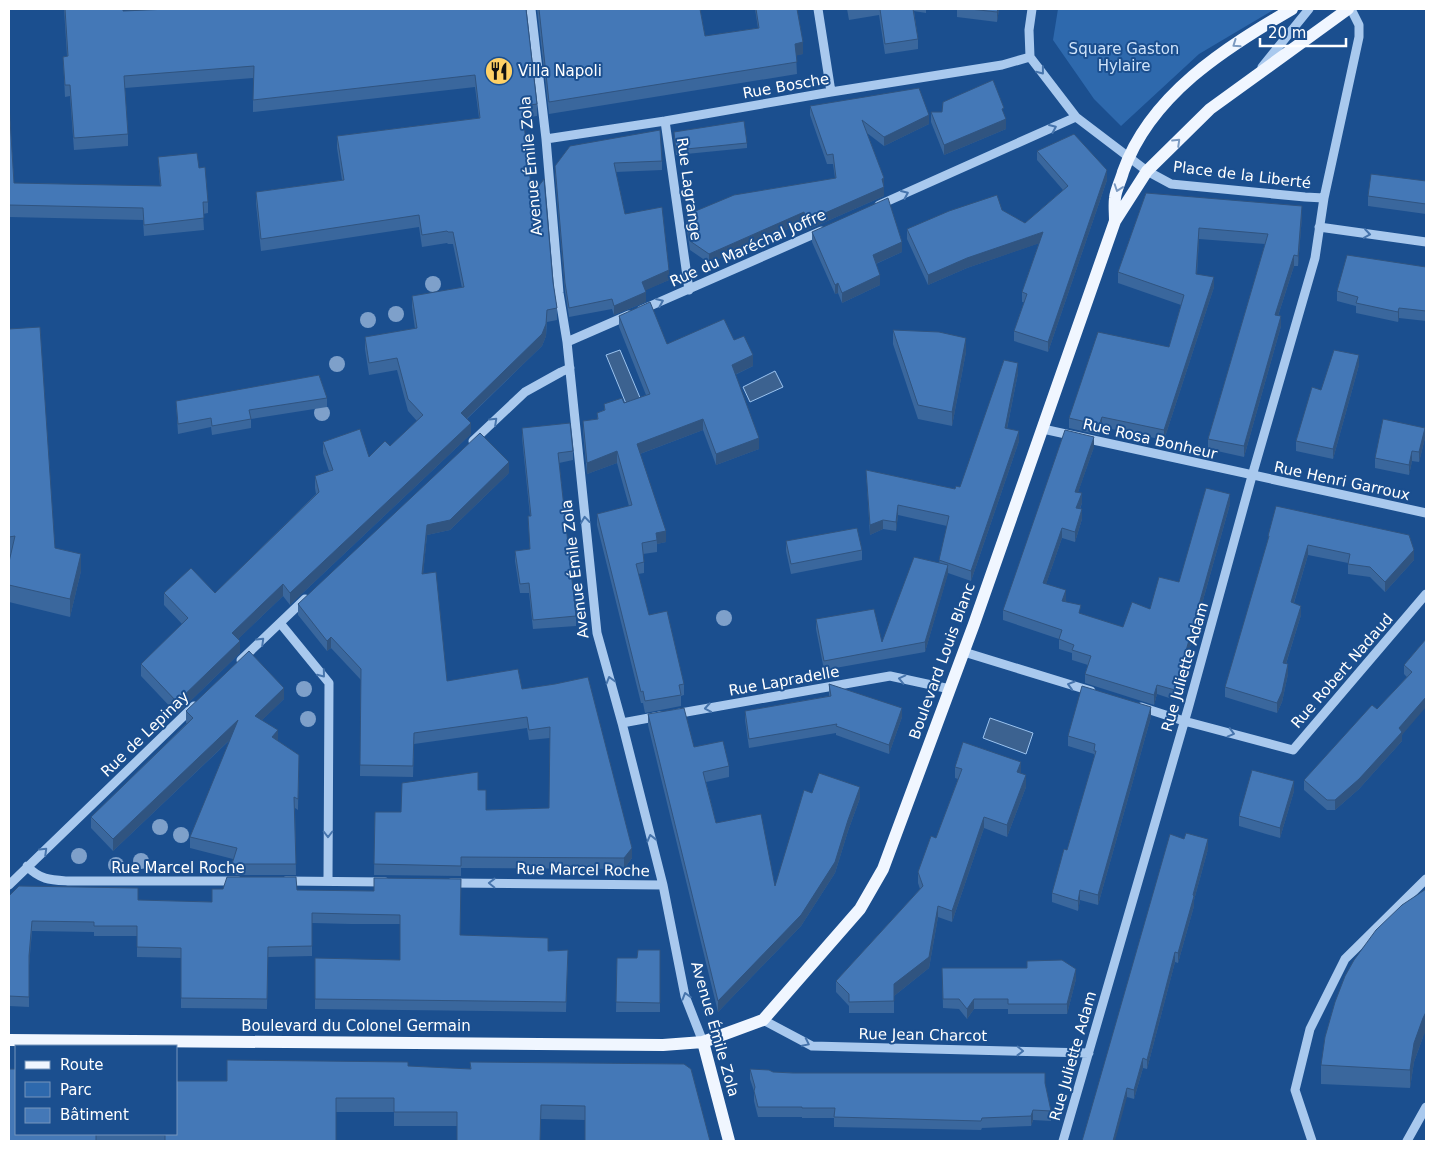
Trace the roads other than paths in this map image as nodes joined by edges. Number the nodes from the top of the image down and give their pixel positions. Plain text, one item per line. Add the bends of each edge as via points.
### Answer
1 (531, 9) edge
2 (818, 9) edge
3 (1032, 9) edge
4 (1292, 9) edge
5 (1310, 9) edge
6 (1349, 9) edge
7 (1030, 56) junction
8 (1255, 75) junction
9 (831, 92) junction
10 (1076, 118) junction
11 (665, 121) junction
12 (546, 139) junction
13 (1129, 156) junction
14 (1147, 171) junction
15 (1324, 198) junction
16 (869, 210) edge
17 (1115, 221) junction
18 (833, 226) edge
19 (1319, 227) junction
20 (1426, 242) edge
21 (689, 290) junction
22 (568, 342) junction
23 (570, 368) junction
24 (1043, 429) junction
25 (468, 445) edge
26 (1252, 476) junction
27 (1426, 513) edge
28 (315, 590) edge
29 (1426, 594) edge
30 (280, 623) junction
31 (964, 652) junction
32 (238, 663) edge
33 (950, 689) junction
34 (1102, 695) edge
35 (203, 697) edge
36 (1129, 703) edge
37 (1184, 721) junction
38 (622, 723) junction
39 (27, 866) junction
40 (1426, 878) edge
41 (248, 882) edge
42 (278, 882) edge
43 (328, 882) junction
44 (396, 882) edge
45 (445, 883) edge
46 (9, 885) edge
47 (663, 885) junction
48 (763, 1020) junction
49 (9, 1040) edge
50 (703, 1042) junction
51 (131, 1043) edge
52 (1089, 1053) junction
53 (1426, 1106) edge
54 (729, 1141) edge
55 (1063, 1141) edge
56 (1312, 1141) edge
57 (1407, 1141) edge

1 - 12 street, Avenue Émile Zola
2 - 9 street
3 - 7 street
4 -> 13 main road, Boulevard Louis Blanc via 1238,42 1187,80 1148,124
5 - 8 street
6 - 8 main road, Boulevard Louis Blanc
6 - 15 street, Place de la Liberté via 1359,24 1359,37
7 - 9 street, Rue Bosche via 1002,65
7 -> 10 street, Place de la Liberté
14 -> 8 main road, Boulevard Louis Blanc via 1210,109
9 - 11 street, Rue Bosche
10 - 13 street, Place de la Liberté
16 -> 10 street
11 - 12 street, Rue Bosche
11 - 21 street, Rue Lagrange
12 - 22 street, Avenue Émile Zola via 559,294
13 - 14 street, Place de la Liberté
13 -> 17 main road, Boulevard Louis Blanc via 1115,197
14 - 15 street, Place de la Liberté via 1171,184
14 - 17 main road, Boulevard Louis Blanc
15 - 19 street, Rue Juliette Adam
17 - 24 main road, Boulevard Louis Blanc
18 - 21 street, Rue du Maréchal Joffre
19 -> 20 street
19 - 26 street, Rue Juliette Adam via 1315,258
22 -> 21 street, Rue du Maréchal Joffre
22 - 23 street, Avenue Émile Zola
25 -> 23 street via 525,392
38 -> 23 street, Avenue Émile Zola via 597,633
24 - 26 street, Rue Rosa Bonheur
24 - 31 main road, Boulevard Louis Blanc
26 - 27 street, Rue Henri Garroux
26 - 37 street, Rue Juliette Adam
28 - 30 street
37 -> 29 street, Rue Robert Nadaud via 1293,750
32 -> 30 street
30 -> 43 street via 329,683
31 - 33 main road, Boulevard Louis Blanc
34 -> 31 street
33 -> 38 street, Rue Lapradelle via 890,676
33 - 48 main road, Boulevard Louis Blanc via 883,870 860,909
39 -> 35 street, Rue de Lepinay
36 - 37 street
37 - 52 street, Rue Juliette Adam
47 -> 38 street, Avenue Émile Zola
39 - 41 street, Rue Marcel Roche via 45,879 68,882
39 - 46 street, Rue de Lepinay
40 - 56 street via 1345,959 1310,1029 1294,1090
42 - 43 street
43 - 44 street
47 -> 45 street, Rue Marcel Roche
50 -> 47 street, Avenue Émile Zola via 685,996
48 - 50 main road, Boulevard Louis Blanc
48 -> 52 street, Rue Jean Charcot via 812,1046
49 - 51 main road, Boulevard du Colonel Germain
50 - 51 main road, Boulevard du Colonel Germain via 663,1045
50 - 54 main road, Avenue Émile Zola
52 - 55 street, Rue Juliette Adam
53 - 57 street

